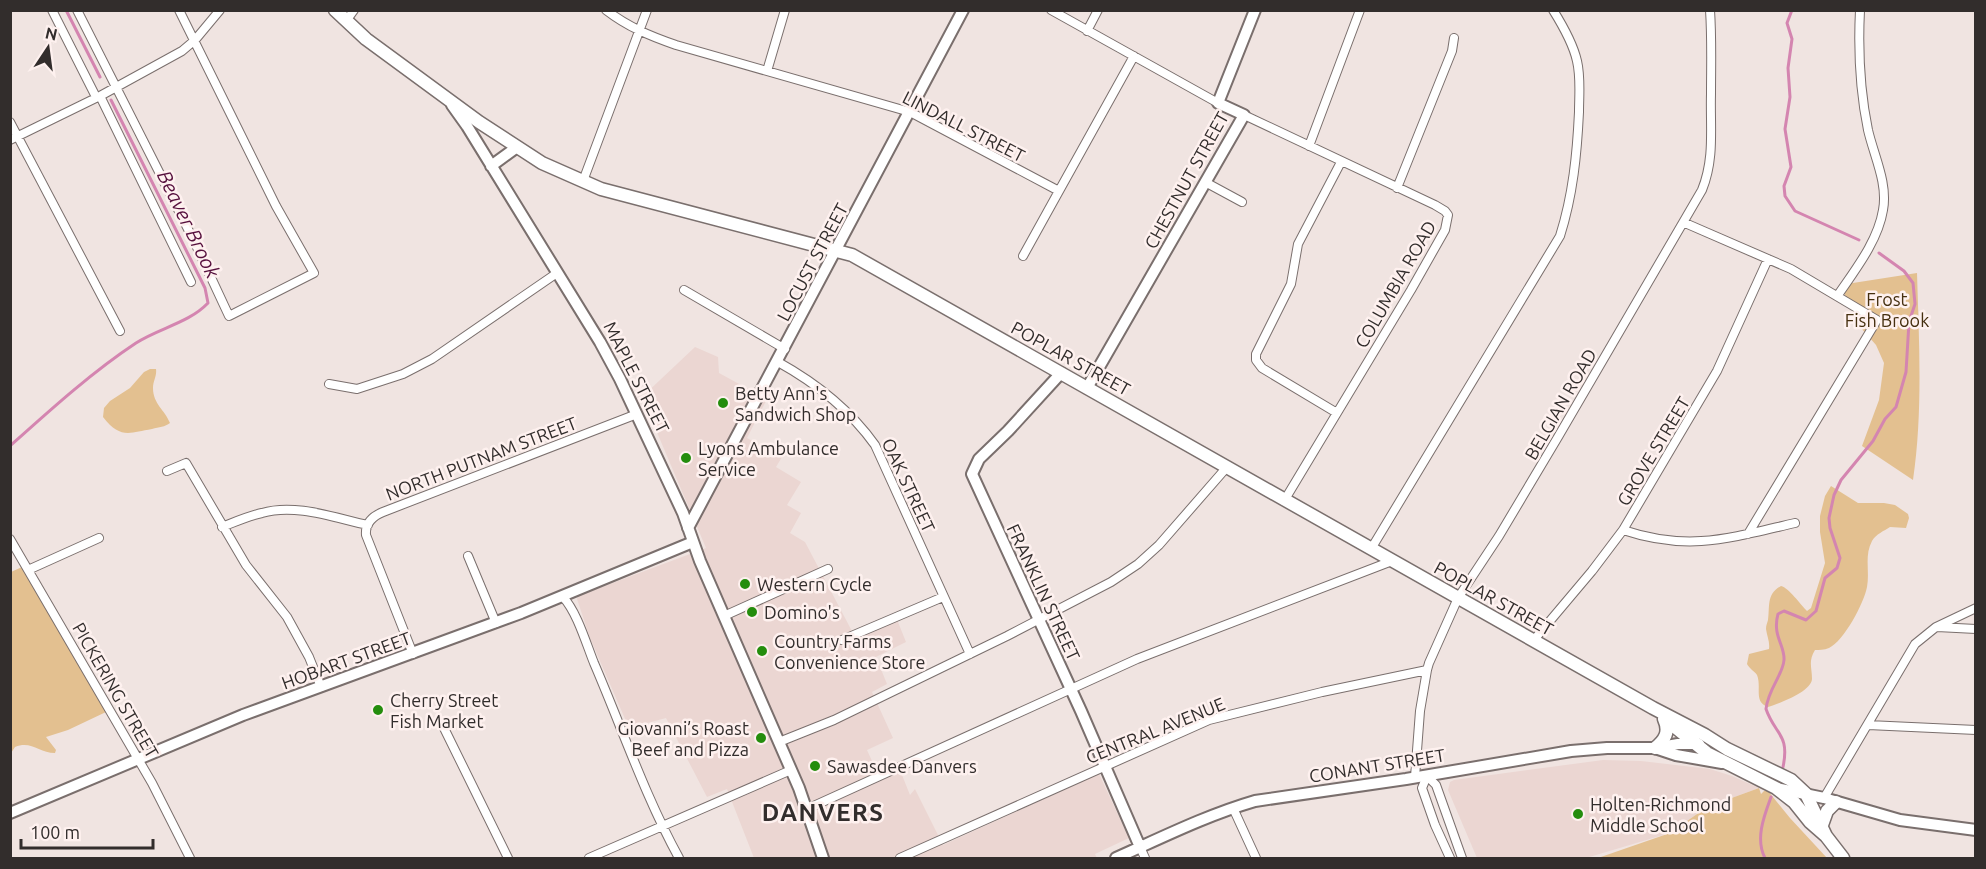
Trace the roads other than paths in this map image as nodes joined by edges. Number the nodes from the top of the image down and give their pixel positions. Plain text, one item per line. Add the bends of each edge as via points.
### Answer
1 (52, 10) edge
2 (77, 10) edge
3 (179, 10) edge
4 (220, 10) edge
5 (334, 10) edge
6 (354, 10) edge
7 (606, 10) edge
8 (647, 10) edge
9 (785, 10) edge
10 (963, 10) edge
11 (1050, 10) edge
12 (1098, 10) edge
13 (1255, 10) edge
14 (1360, 10) edge
15 (1553, 10) edge
16 (1710, 10) edge
17 (1860, 10) edge
18 (346, 21) junction
19 (640, 31) junction
20 (1087, 31) junction
21 (1454, 38) dead end
22 (195, 40) junction
23 (1134, 56) junction
24 (767, 71) junction
25 (116, 87) junction
26 (98, 97) junction
27 (449, 100) junction
28 (1218, 103) junction
29 (910, 112) junction
30 (1244, 115) junction
31 (10, 122) edge
32 (14, 138) edge
33 (1309, 146) junction
34 (517, 147) junction
35 (1341, 162) junction
36 (491, 166) junction
37 (583, 181) junction
38 (1205, 182) junction
39 (1398, 188) junction
40 (1059, 191) junction
41 (1242, 202) dead end
42 (1685, 223) junction
43 (837, 250) junction
44 (1023, 256) dead end
45 (1768, 259) junction
46 (558, 273) junction
47 (191, 282) dead end
48 (684, 290) dead end
49 (1839, 296) junction
50 (120, 331) dead end
51 (785, 349) junction
52 (778, 362) junction
53 (1061, 373) junction
54 (329, 384) dead end
55 (1087, 388) junction
56 (1337, 413) junction
57 (638, 414) junction
58 (1227, 467) junction
59 (167, 471) dead end
60 (1284, 501) junction
61 (1795, 523) dead end
62 (368, 525) junction
63 (222, 527) junction
64 (688, 528) junction
65 (1623, 530) junction
66 (1748, 534) junction
67 (99, 538) dead end
68 (10, 539) edge
69 (693, 542) junction
70 (1371, 549) junction
71 (468, 556) dead end
72 (1392, 561) junction
73 (828, 568) dead end
74 (28, 570) junction
75 (563, 597) junction
76 (943, 597) junction
77 (1458, 598) junction
78 (1976, 608) edge
79 (724, 616) junction
80 (1039, 619) junction
81 (496, 623) junction
82 (1936, 627) junction
83 (1976, 629) edge
84 (842, 640) dead end
85 (1533, 641) junction
86 (413, 654) junction
87 (970, 654) junction
88 (1427, 670) junction
89 (321, 687) junction
90 (1071, 689) junction
91 (1653, 708) junction
92 (1664, 719) junction
93 (1868, 725) junction
94 (443, 726) dead end
95 (1976, 730) edge
96 (779, 742) junction
97 (1695, 744) junction
98 (1655, 748) junction
99 (1726, 748) junction
100 (138, 758) junction
101 (1731, 765) junction
102 (1104, 766) junction
103 (792, 770) junction
104 (1421, 776) junction
105 (1791, 780) junction
106 (1776, 788) junction
107 (1806, 794) junction
108 (1824, 798) junction
109 (1836, 802) junction
110 (1233, 808) junction
111 (807, 809) junction
112 (10, 813) edge
113 (662, 828) junction
114 (1824, 830) junction
115 (1976, 830) edge
116 (1140, 848) junction
117 (186, 850) junction
118 (183, 858) edge
119 (190, 858) edge
120 (508, 858) edge
121 (589, 858) edge
122 (679, 858) edge
123 (823, 858) edge
124 (900, 858) edge
125 (1116, 858) edge
126 (1146, 858) edge
127 (1256, 858) edge
128 (1450, 858) edge
129 (1462, 858) edge
130 (1844, 858) edge

1 - 26 street
2 - 25 street
3 - 22 street
4 - 22 street
5 - 18 main road, MAPLE STREET
6 - 18 street
7 - 19 street, LINDALL STREET
8 - 19 street
9 - 24 street
10 - 29 main road, LOCUST STREET
11 - 20 street, CHESTNUT STREET
12 - 20 street
13 - 28 main road
14 - 33 street
15 - 70 street via 1568,34 1580,79 1572,189 1560,236
16 - 42 street, BELGIAN ROAD via 1711,163
17 - 49 street via 1862,89 1884,187 1883,210 1876,232
18 - 27 main road, MAPLE STREET
19 - 24 street, LINDALL STREET
19 - 37 street
20 - 23 street, CHESTNUT STREET
21 - 39 street
22 - 25 street
22 - 25 street via 276,206 314,273 229,316
23 - 28 street, CHESTNUT STREET
23 - 40 street
24 - 29 street, LINDALL STREET
25 - 26 street
26 - 32 street
26 - 47 street
27 - 34 main road, POPLAR STREET
27 - 36 main road, MAPLE STREET
28 - 30 main road, CHESTNUT STREET
29 - 40 street, LINDALL STREET
29 - 43 main road, LOCUST STREET
30 - 33 street, COLUMBIA ROAD
30 - 38 main road, CHESTNUT STREET
31 - 32 street
32 - 50 street
33 - 35 street, COLUMBIA ROAD
34 - 36 main road
34 - 37 main road, POPLAR STREET
35 - 39 street, COLUMBIA ROAD
35 - 56 street via 1298,244 1291,284 1256,354 1263,368
36 - 46 main road, MAPLE STREET
37 - 43 main road, POPLAR STREET via 601,189
38 - 41 street
38 - 55 main road, CHESTNUT STREET
39 - 56 street, COLUMBIA ROAD via 1445,211 1448,222
40 - 44 street
42 - 45 street
42 - 77 street, BELGIAN ROAD
43 - 51 main road, LOCUST STREET
43 - 53 main road, POPLAR STREET
45 - 49 street
45 - 65 street, GROVE STREET via 1722,363
46 - 54 street via 432,359 403,374 357,389
46 - 57 main road, MAPLE STREET
48 - 51 street
49 - 66 street via 1877,320
51 - 52 main road, LOCUST STREET
52 - 64 main road, LOCUST STREET
52 - 76 street, OAK STREET via 825,393 866,433 885,464
53 - 55 main road, POPLAR STREET
53 - 80 main road, FRANKLIN STREET via 979,459 972,474
55 - 58 main road, POPLAR STREET
56 - 60 street, COLUMBIA ROAD
57 - 62 street, NORTH PUTNAM STREET via 375,515
57 - 64 main road, MAPLE STREET
58 - 60 main road, POPLAR STREET
58 - 80 street via 1138,564
59 - 63 street via 186,463
60 - 70 main road, POPLAR STREET
61 - 66 street
62 - 63 street via 280,510
62 - 86 street via 366,535
63 - 89 street via 246,566 287,617
64 - 69 main road, MAPLE STREET
65 - 66 street via 1655,540 1686,543
65 - 85 street, GROVE STREET
67 - 74 street
68 - 74 street, PICKERING STREET
69 - 75 main road, HOBART STREET
69 - 79 main road, MAPLE STREET
70 - 72 main road, POPLAR STREET
71 - 81 street
72 - 77 main road, POPLAR STREET
72 - 90 street via 1174,644
73 - 79 street
74 - 100 street, PICKERING STREET
75 - 81 main road, HOBART STREET
75 - 113 street
76 - 84 street
76 - 87 street, OAK STREET
77 - 85 main road, POPLAR STREET
77 - 88 street
78 - 82 street
79 - 96 main road, MAPLE STREET
80 - 87 street
80 - 90 main road, FRANKLIN STREET
81 - 86 main road, HOBART STREET
82 - 83 street
82 - 93 street via 1915,644
85 - 91 main road, POPLAR STREET
86 - 89 main road, HOBART STREET
87 - 96 street via 834,720
88 - 102 street, CENTRAL AVENUE via 1227,714
88 - 104 street via 1420,711
89 - 100 main road, HOBART STREET
90 - 102 main road, FRANKLIN STREET
90 - 111 street
91 - 92 main road, POPLAR STREET
91 - 99 main road, POPLAR STREET
92 - 97 main road, POPLAR STREET
92 - 98 main road via 1668,730
93 - 95 street
93 - 108 street
94 - 120 street
96 - 103 main road, MAPLE STREET
97 - 98 main road, CONANT STREET
97 - 99 main road, CONANT STREET
97 - 101 main road, POPLAR STREET
98 - 101 main road, CONANT STREET
98 - 104 main road, CONANT STREET via 1571,751
99 - 105 main road, CONANT STREET
100 - 112 main road, HOBART STREET
100 - 117 street, PICKERING STREET
101 - 106 main road, CONANT STREET
102 - 116 main road, FRANKLIN STREET
102 - 124 street, CENTRAL AVENUE
103 - 111 main road, MAPLE STREET
103 - 113 street
104 - 110 main road, CONANT STREET via 1255,801
104 - 128 street via 1435,825
104 - 129 street via 1436,785
105 - 107 main road
105 - 108 main road, CONANT STREET
106 - 107 main road, CONANT STREET
106 - 114 main road via 1810,822
107 - 108 main road, CONANT STREET
107 - 114 main road
108 - 109 main road, CONANT STREET
109 - 114 main road via 1827,811
109 - 115 main road, CONANT STREET via 1900,819
110 - 116 main road, CONANT STREET
110 - 127 street
111 - 123 main road, MAPLE STREET
113 - 121 street
113 - 122 street
114 - 130 main road
116 - 125 main road, CONANT STREET
116 - 126 street
117 - 118 street
117 - 119 street, PICKERING STREET

